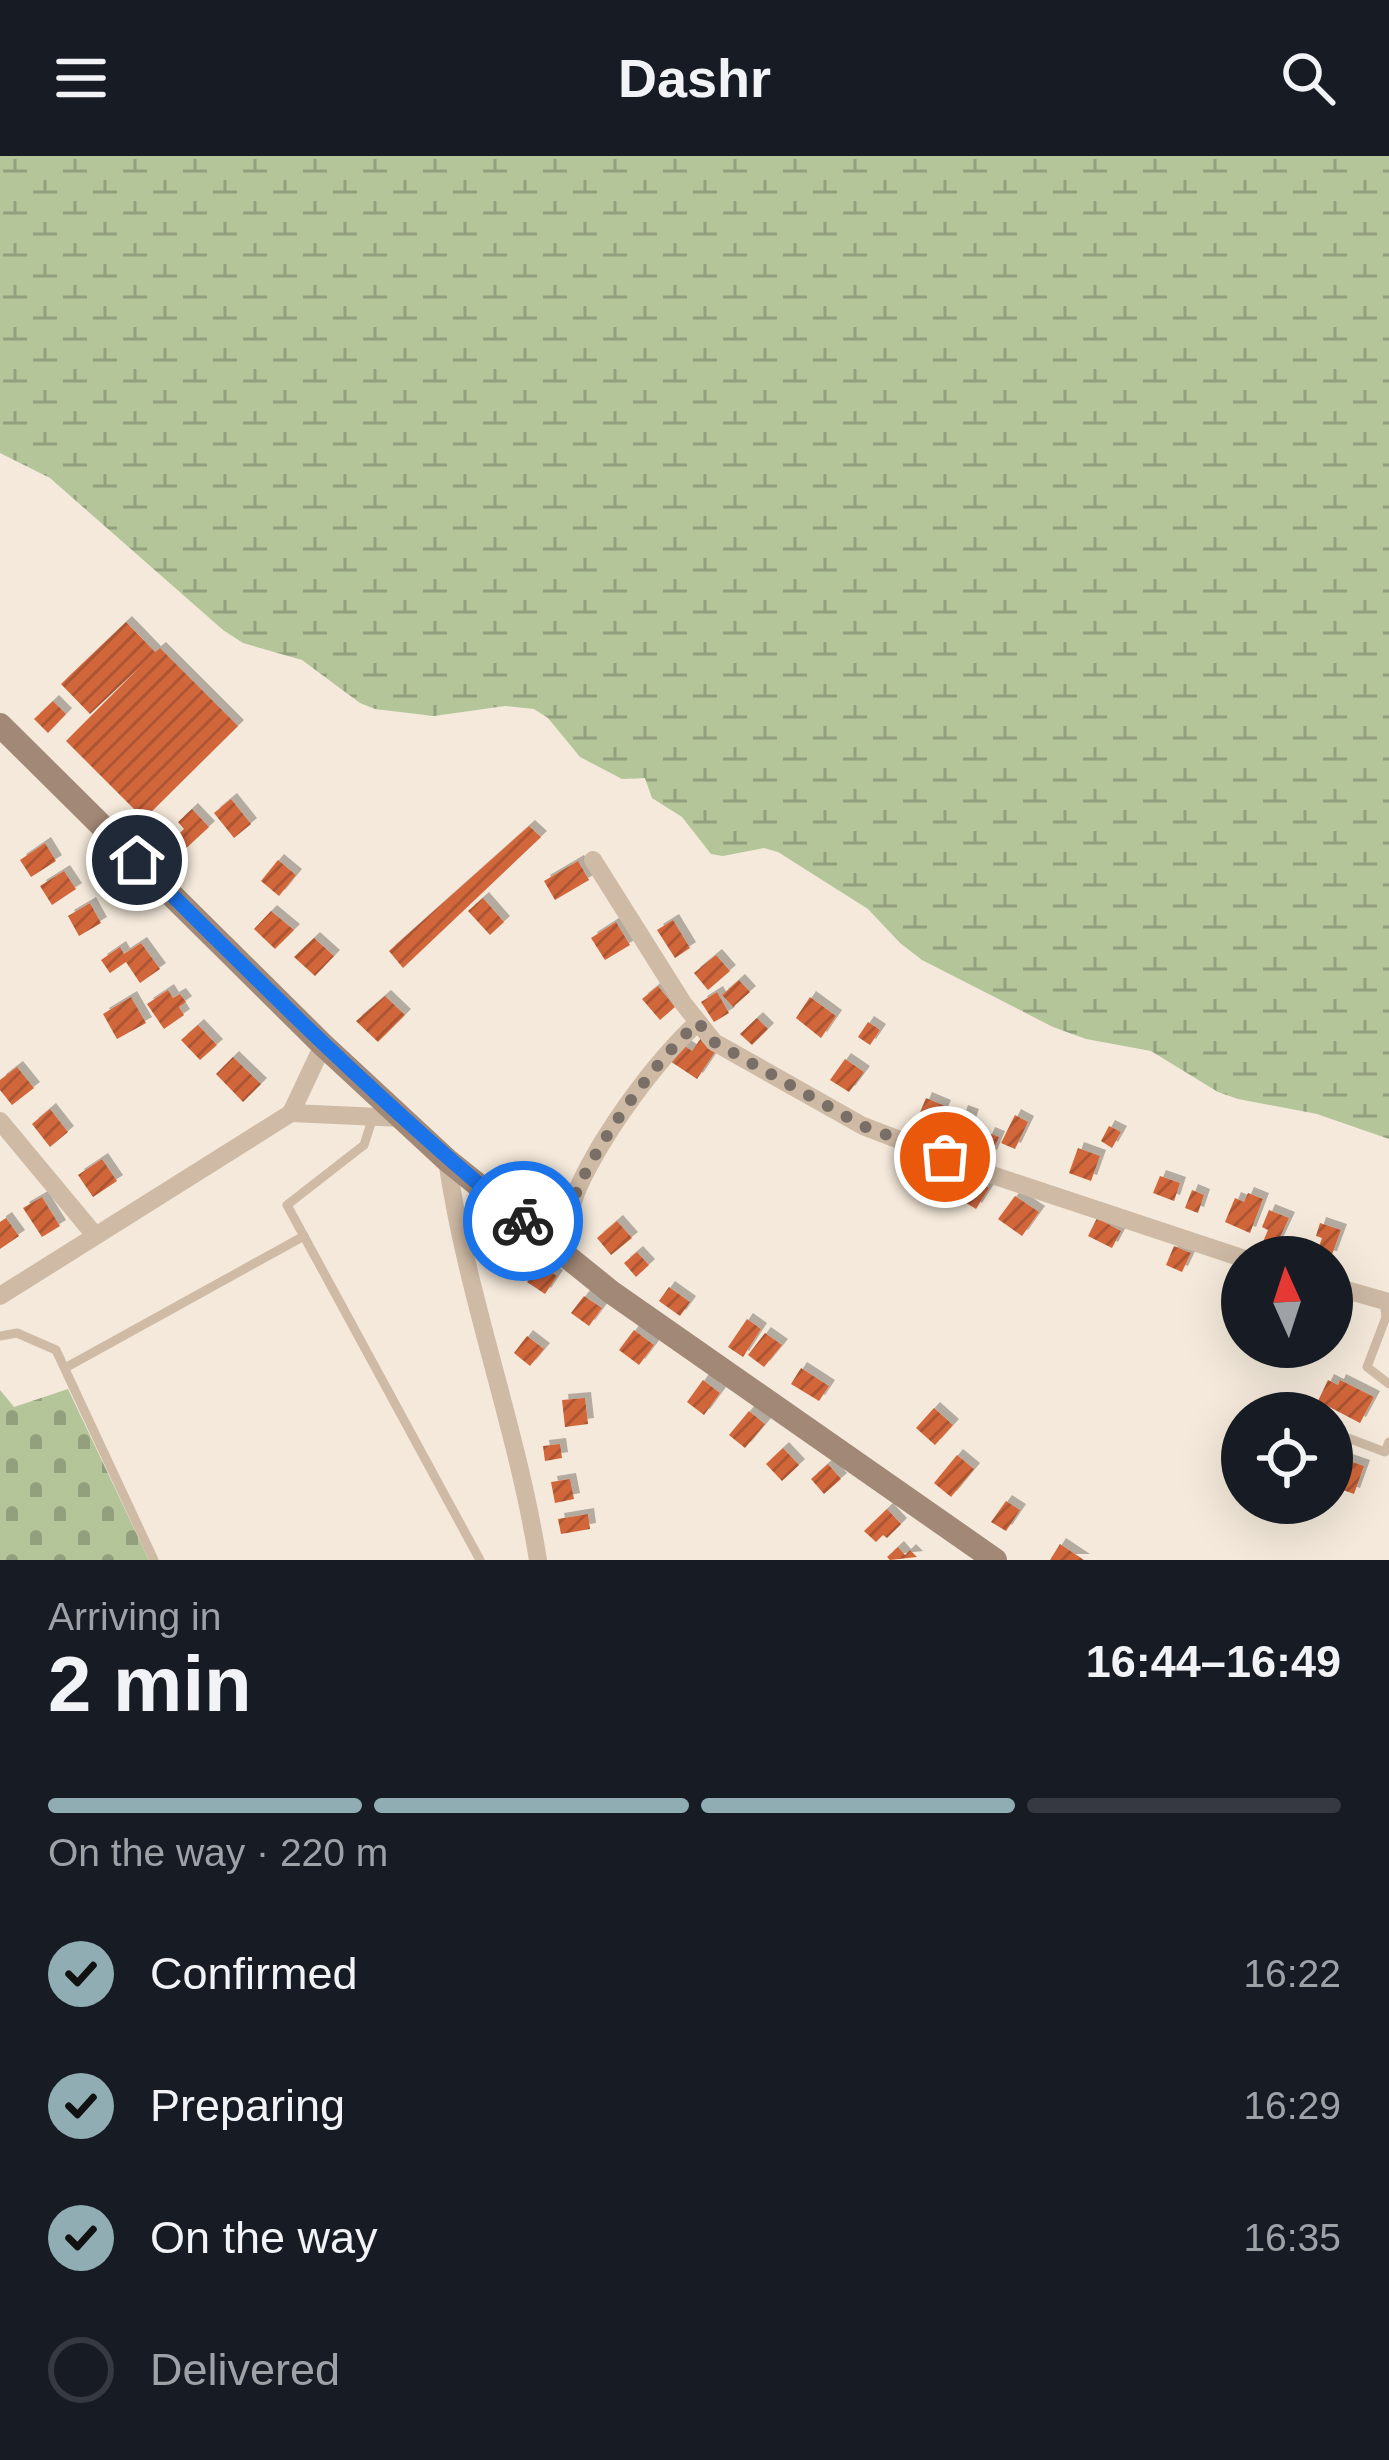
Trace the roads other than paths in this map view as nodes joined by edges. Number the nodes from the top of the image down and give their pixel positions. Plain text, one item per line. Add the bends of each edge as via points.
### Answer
1 (0, 725) edge
2 (593, 860) dead end
3 (698, 1022) junction
4 (322, 1045) junction
5 (291, 1112) junction
6 (373, 1117) junction
7 (402, 1118) junction
8 (0, 1121) edge
9 (447, 1160) junction
10 (94, 1234) junction
11 (304, 1236) junction
12 (560, 1251) junction
13 (1221, 1251) edge
14 (1353, 1292) edge
15 (0, 1296) edge
16 (1386, 1302) edge
17 (0, 1336) edge
18 (64, 1368) junction
19 (1389, 1384) edge
20 (1353, 1440) edge
21 (1389, 1442) edge
22 (154, 1560) edge
23 (480, 1560) edge
24 (538, 1560) edge
25 (995, 1560) edge

1 - 4 street
2 - 3 street
3 - 12 street via 626,1108 578,1188
3 - 13 street via 714,1042 863,1126
4 - 5 street
4 - 7 street
5 - 6 street
5 - 10 street
6 - 7 street
6 - 11 lane via 364,1145 287,1205
7 - 9 street
8 - 10 street
9 - 12 street
9 - 24 street via 466,1271
10 - 15 street
11 - 18 lane
11 - 23 lane
12 - 25 street
14 - 16 street
16 - 19 lane via 1367,1366
17 - 18 lane via 17,1333 56,1350
18 - 22 lane
20 - 21 lane via 1385,1452

